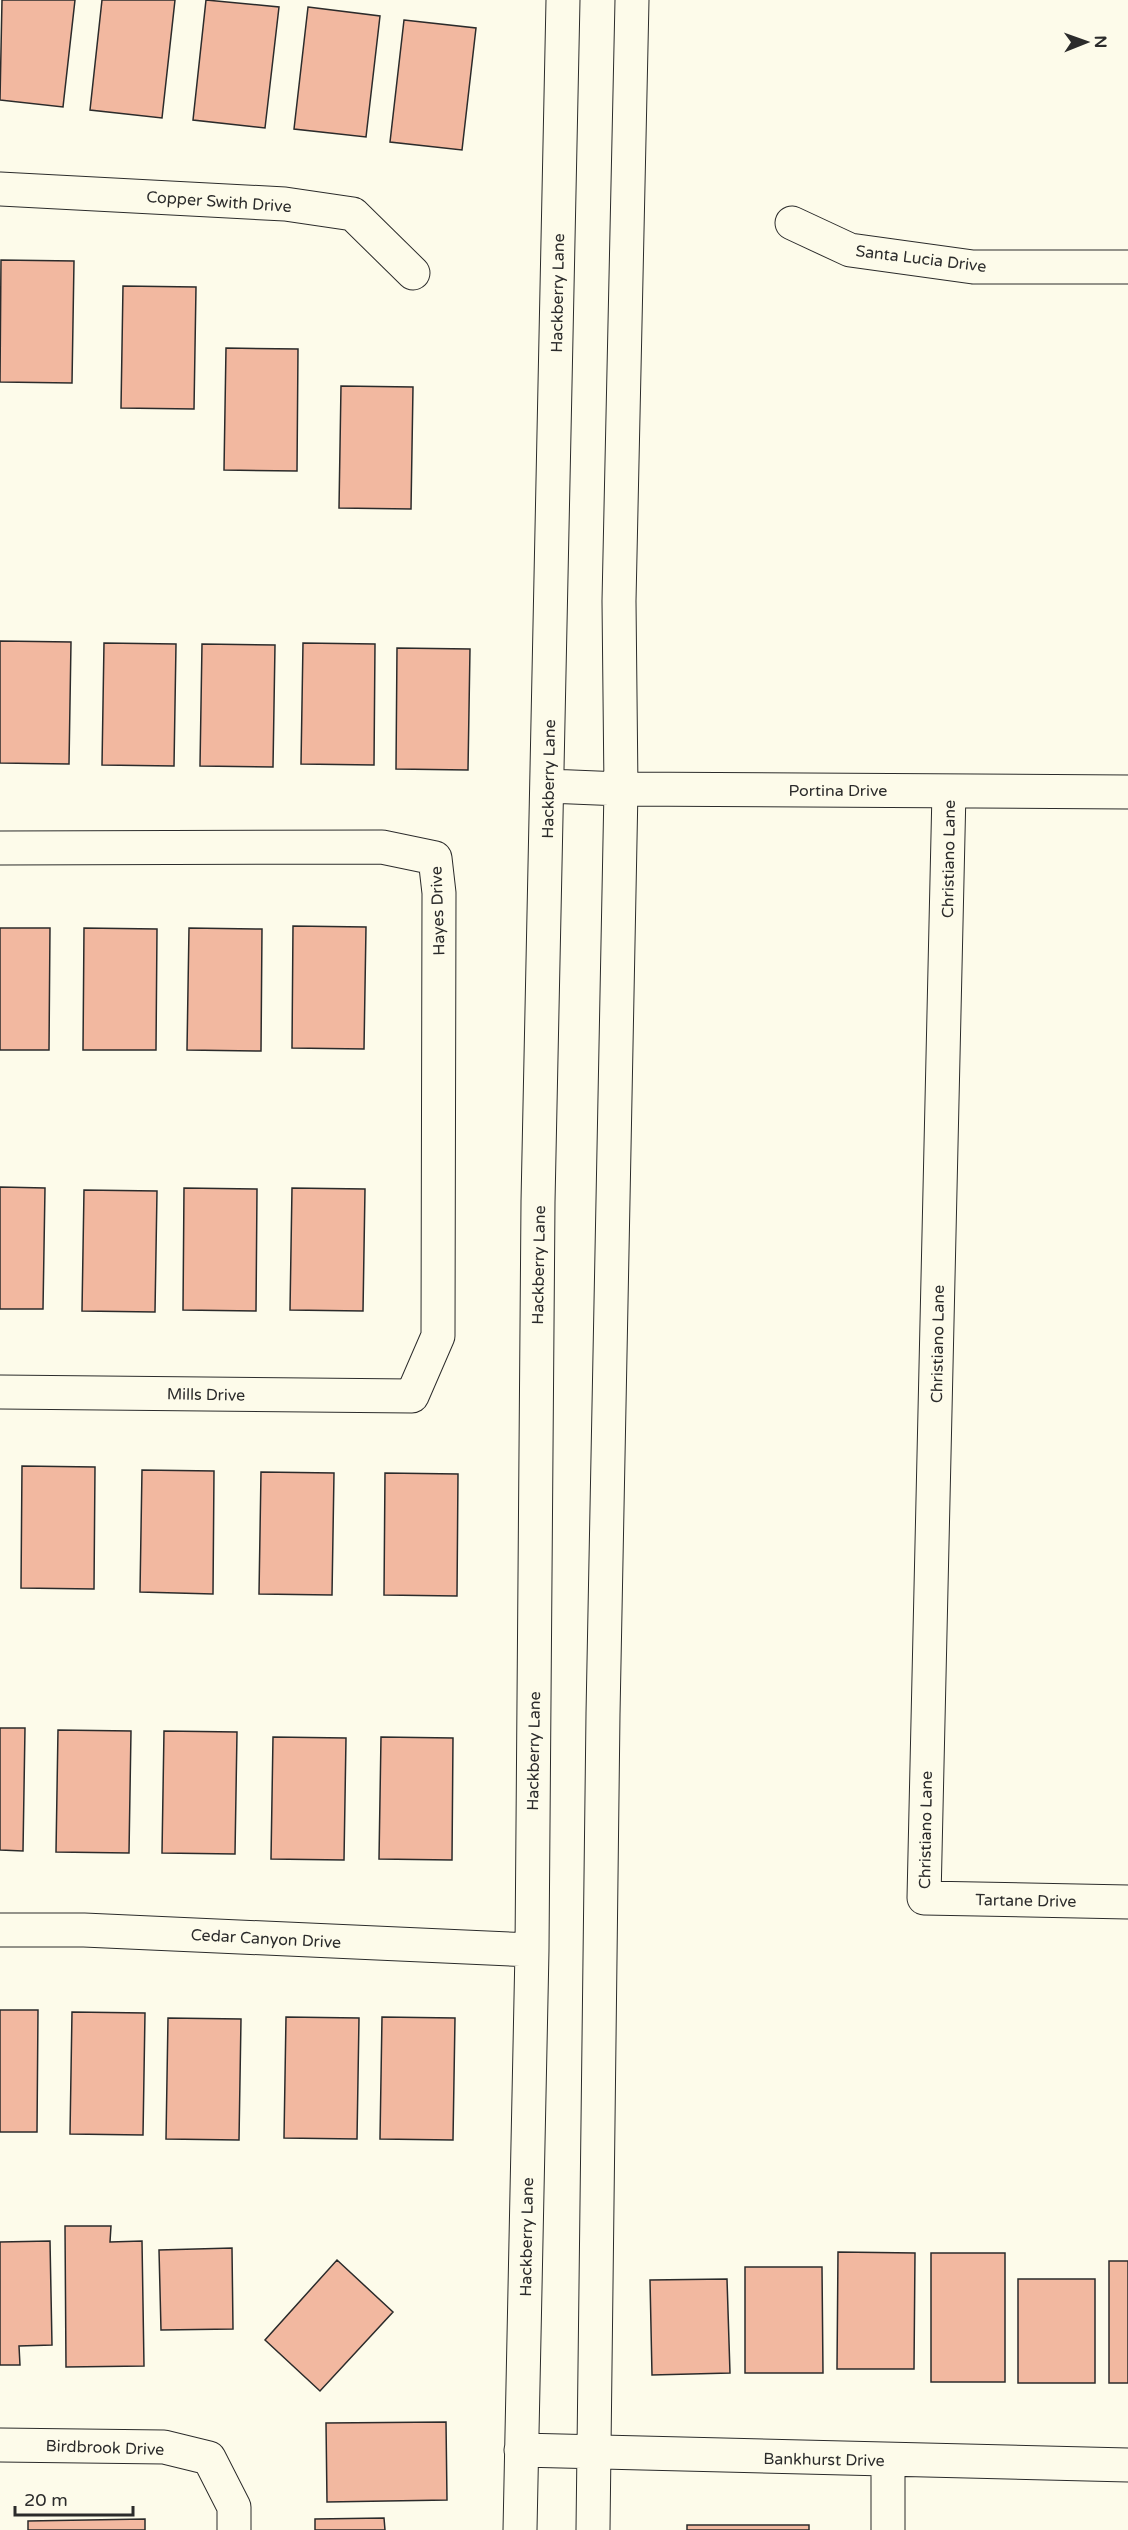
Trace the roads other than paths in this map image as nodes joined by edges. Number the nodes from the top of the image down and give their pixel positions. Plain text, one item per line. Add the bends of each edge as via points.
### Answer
1 (563, 0) edge
2 (632, 0) edge
3 (0, 189) edge
4 (792, 223) dead end
5 (1128, 267) edge
6 (413, 273) dead end
7 (548, 786) junction
8 (621, 789) junction
9 (950, 791) junction
10 (1128, 792) edge
11 (0, 848) edge
12 (0, 1392) edge
13 (412, 1396) joint
14 (924, 1898) joint
15 (1128, 1902) edge
16 (0, 1929) edge
17 (532, 1950) junction
18 (0, 2445) edge
19 (520, 2450) junction
20 (593, 2453) junction
21 (888, 2460) junction
22 (1128, 2465) edge
23 (234, 2530) edge
24 (520, 2530) edge
25 (593, 2530) edge
26 (888, 2530) edge

1 - 7 street, Hackberry Lane
2 - 8 street via 619,601
3 - 6 street, Copper Swith Drive via 285,204 353,214
4 - 5 street, Santa Lucia Drive via 850,250 973,267
7 - 8 street, Portina Drive
7 - 17 street, Hackberry Lane via 538,1191
8 - 9 street, Portina Drive
8 - 20 street
9 - 10 street, Portina Drive
9 - 14 street, Christiano Lane
11 - 13 street, Hayes Drive via 382,847 435,858 439,893 438,1336
12 - 13 street, Mills Drive
14 - 15 street, Tartane Drive
16 - 17 street, Cedar Canyon Drive
17 - 19 street, Hackberry Lane
18 - 23 street, Birdbrook Drive via 164,2447 209,2458 234,2507
19 - 20 street, Bankhurst Drive
19 - 24 street, Hackberry Lane
20 - 21 street, Bankhurst Drive
20 - 25 street
21 - 22 street, Bankhurst Drive
21 - 26 street

